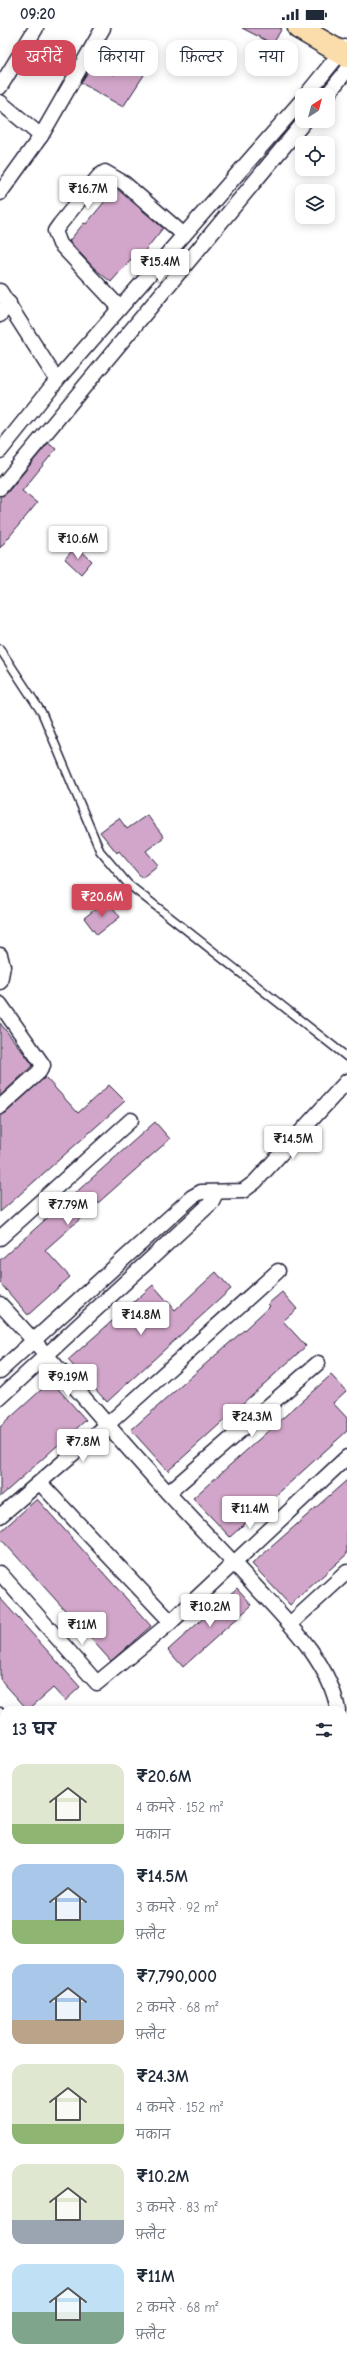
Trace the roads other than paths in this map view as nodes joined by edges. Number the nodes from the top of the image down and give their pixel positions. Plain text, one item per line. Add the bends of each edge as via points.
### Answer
1 (36, 28) edge
2 (103, 28) edge
3 (299, 28) edge
4 (346, 56) edge
5 (0, 87) edge
6 (313, 88) edge
7 (330, 88) edge
8 (0, 102) edge
9 (295, 108) edge
10 (299, 128) edge
11 (41, 136) junction
12 (0, 193) edge
13 (184, 235) junction
14 (0, 291) edge
15 (9, 304) junction
16 (120, 308) junction
17 (0, 315) edge
18 (57, 380) junction
19 (0, 451) edge
20 (0, 488) edge
21 (0, 649) edge
22 (0, 956) edge
23 (0, 982) edge
24 (0, 1004) edge
25 (347, 1057) edge
26 (347, 1081) edge
27 (0, 1107) edge
28 (130, 1120) dead end
29 (216, 1193) junction
30 (0, 1238) edge
31 (278, 1271) dead end
32 (0, 1304) edge
33 (34, 1340) junction
34 (48, 1354) junction
35 (318, 1363) dead end
36 (0, 1371) edge
37 (0, 1398) edge
38 (108, 1424) junction
39 (347, 1457) edge
40 (40, 1483) junction
41 (168, 1493) junction
42 (0, 1516) edge
43 (233, 1562) junction
44 (347, 1572) edge
45 (0, 1573) edge
46 (171, 1622) junction
47 (290, 1624) junction
48 (337, 1706) edge

1 - 5 street
2 - 11 street
3 - 4 main road
4 - 6 street
4 - 7 street
8 - 11 street
9 - 13 street
10 - 20 street
11 - 12 street
13 - 16 street
13 - 16 street via 118,178 105,172 99,176 55,231 60,244
14 - 15 street
15 - 17 street
15 - 18 street
16 - 18 street
18 - 19 street
21 - 25 lane via 42,712 100,851 128,884
22 - 23 street via 3,966
24 - 27 street via 43,1065 39,1072
26 - 29 street via 255,1182 243,1191
28 - 30 street
29 - 33 street via 201,1192 183,1204
29 - 34 street via 211,1203
31 - 38 street
32 - 33 street
33 - 34 street
33 - 36 street
34 - 37 street
34 - 38 street
35 - 41 street
38 - 40 street
38 - 41 street
39 - 43 street
40 - 42 street
40 - 46 street
41 - 43 street
43 - 46 street
43 - 47 street
44 - 47 street
45 - 46 street via 97,1683
47 - 48 street via 324,1672

